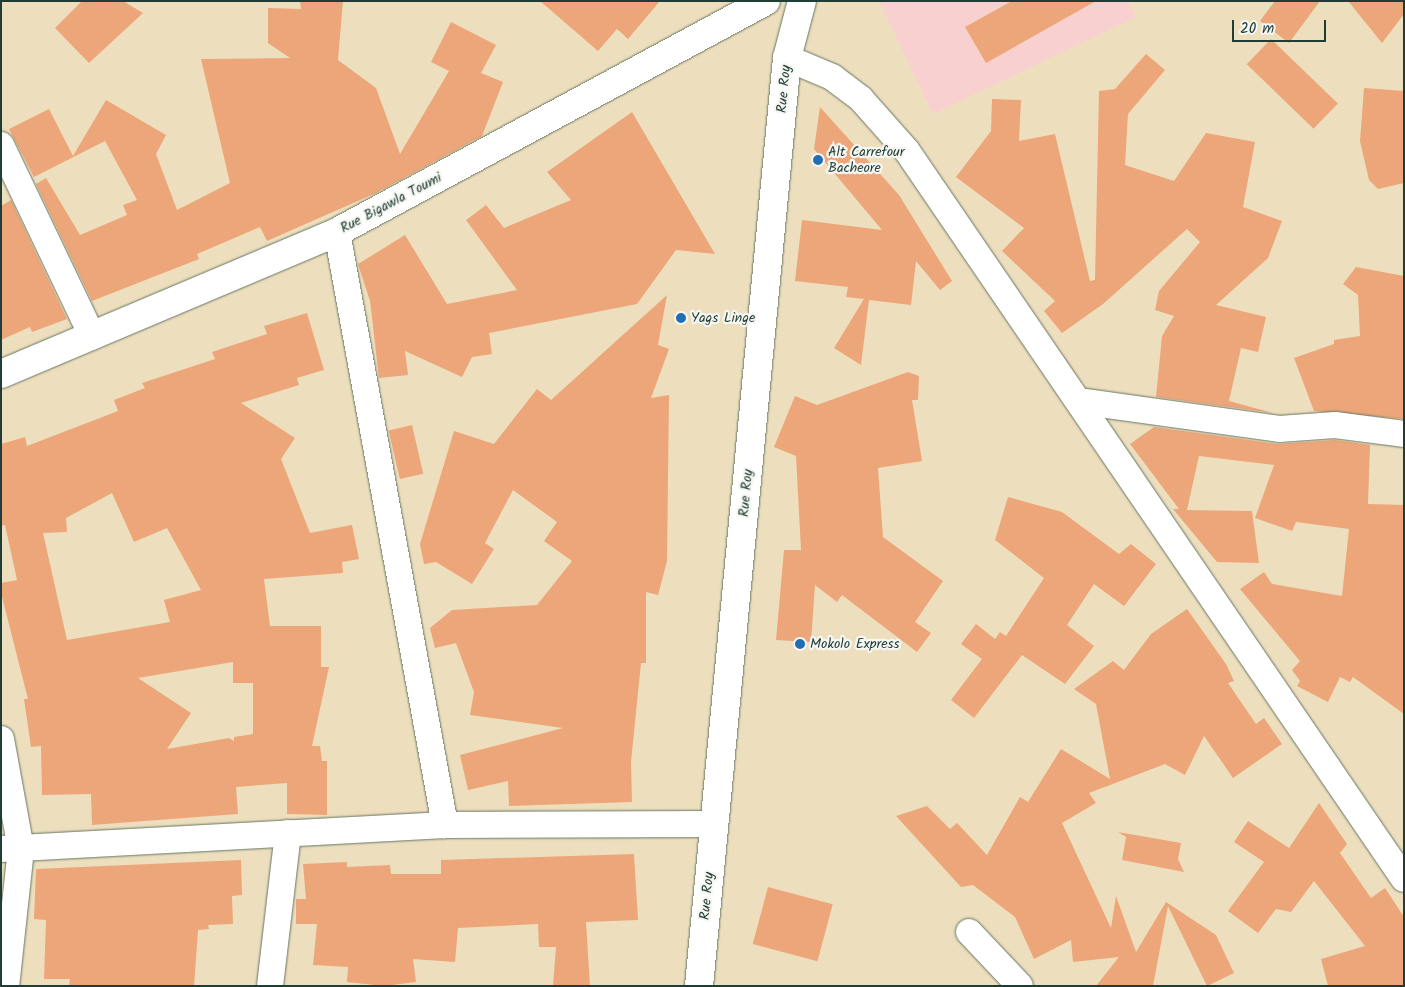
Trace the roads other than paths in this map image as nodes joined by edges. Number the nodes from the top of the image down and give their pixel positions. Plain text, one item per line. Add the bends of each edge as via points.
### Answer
1 (766, 1) edge
2 (802, 1) edge
3 (787, 58) junction
4 (1, 145) edge
5 (337, 232) junction
6 (92, 336) junction
7 (1, 374) edge
8 (1078, 401) junction
9 (1404, 434) edge
10 (1, 739) edge
11 (714, 824) junction
12 (445, 825) junction
13 (288, 833) junction
14 (11, 849) edge
15 (1404, 879) edge
16 (969, 932) dead end
17 (6, 986) edge
18 (270, 986) edge
19 (699, 986) edge
20 (1020, 986) edge

1 - 5 main road, Rue Bigawla Toumi
2 - 3 main road, Rue Roy
3 - 8 street via 832,77 861,99 907,151
3 - 11 main road, Rue Roy
4 - 6 street
5 - 6 main road, Rue Bigawla Toumi
5 - 12 street
6 - 7 main road, Rue Bigawla Toumi
8 - 9 street via 1279,429 1335,425
8 - 15 street
10 - 14 street
11 - 12 street
11 - 19 main road, Rue Roy
12 - 13 street
13 - 14 street
13 - 18 street
14 - 17 street
16 - 20 street

